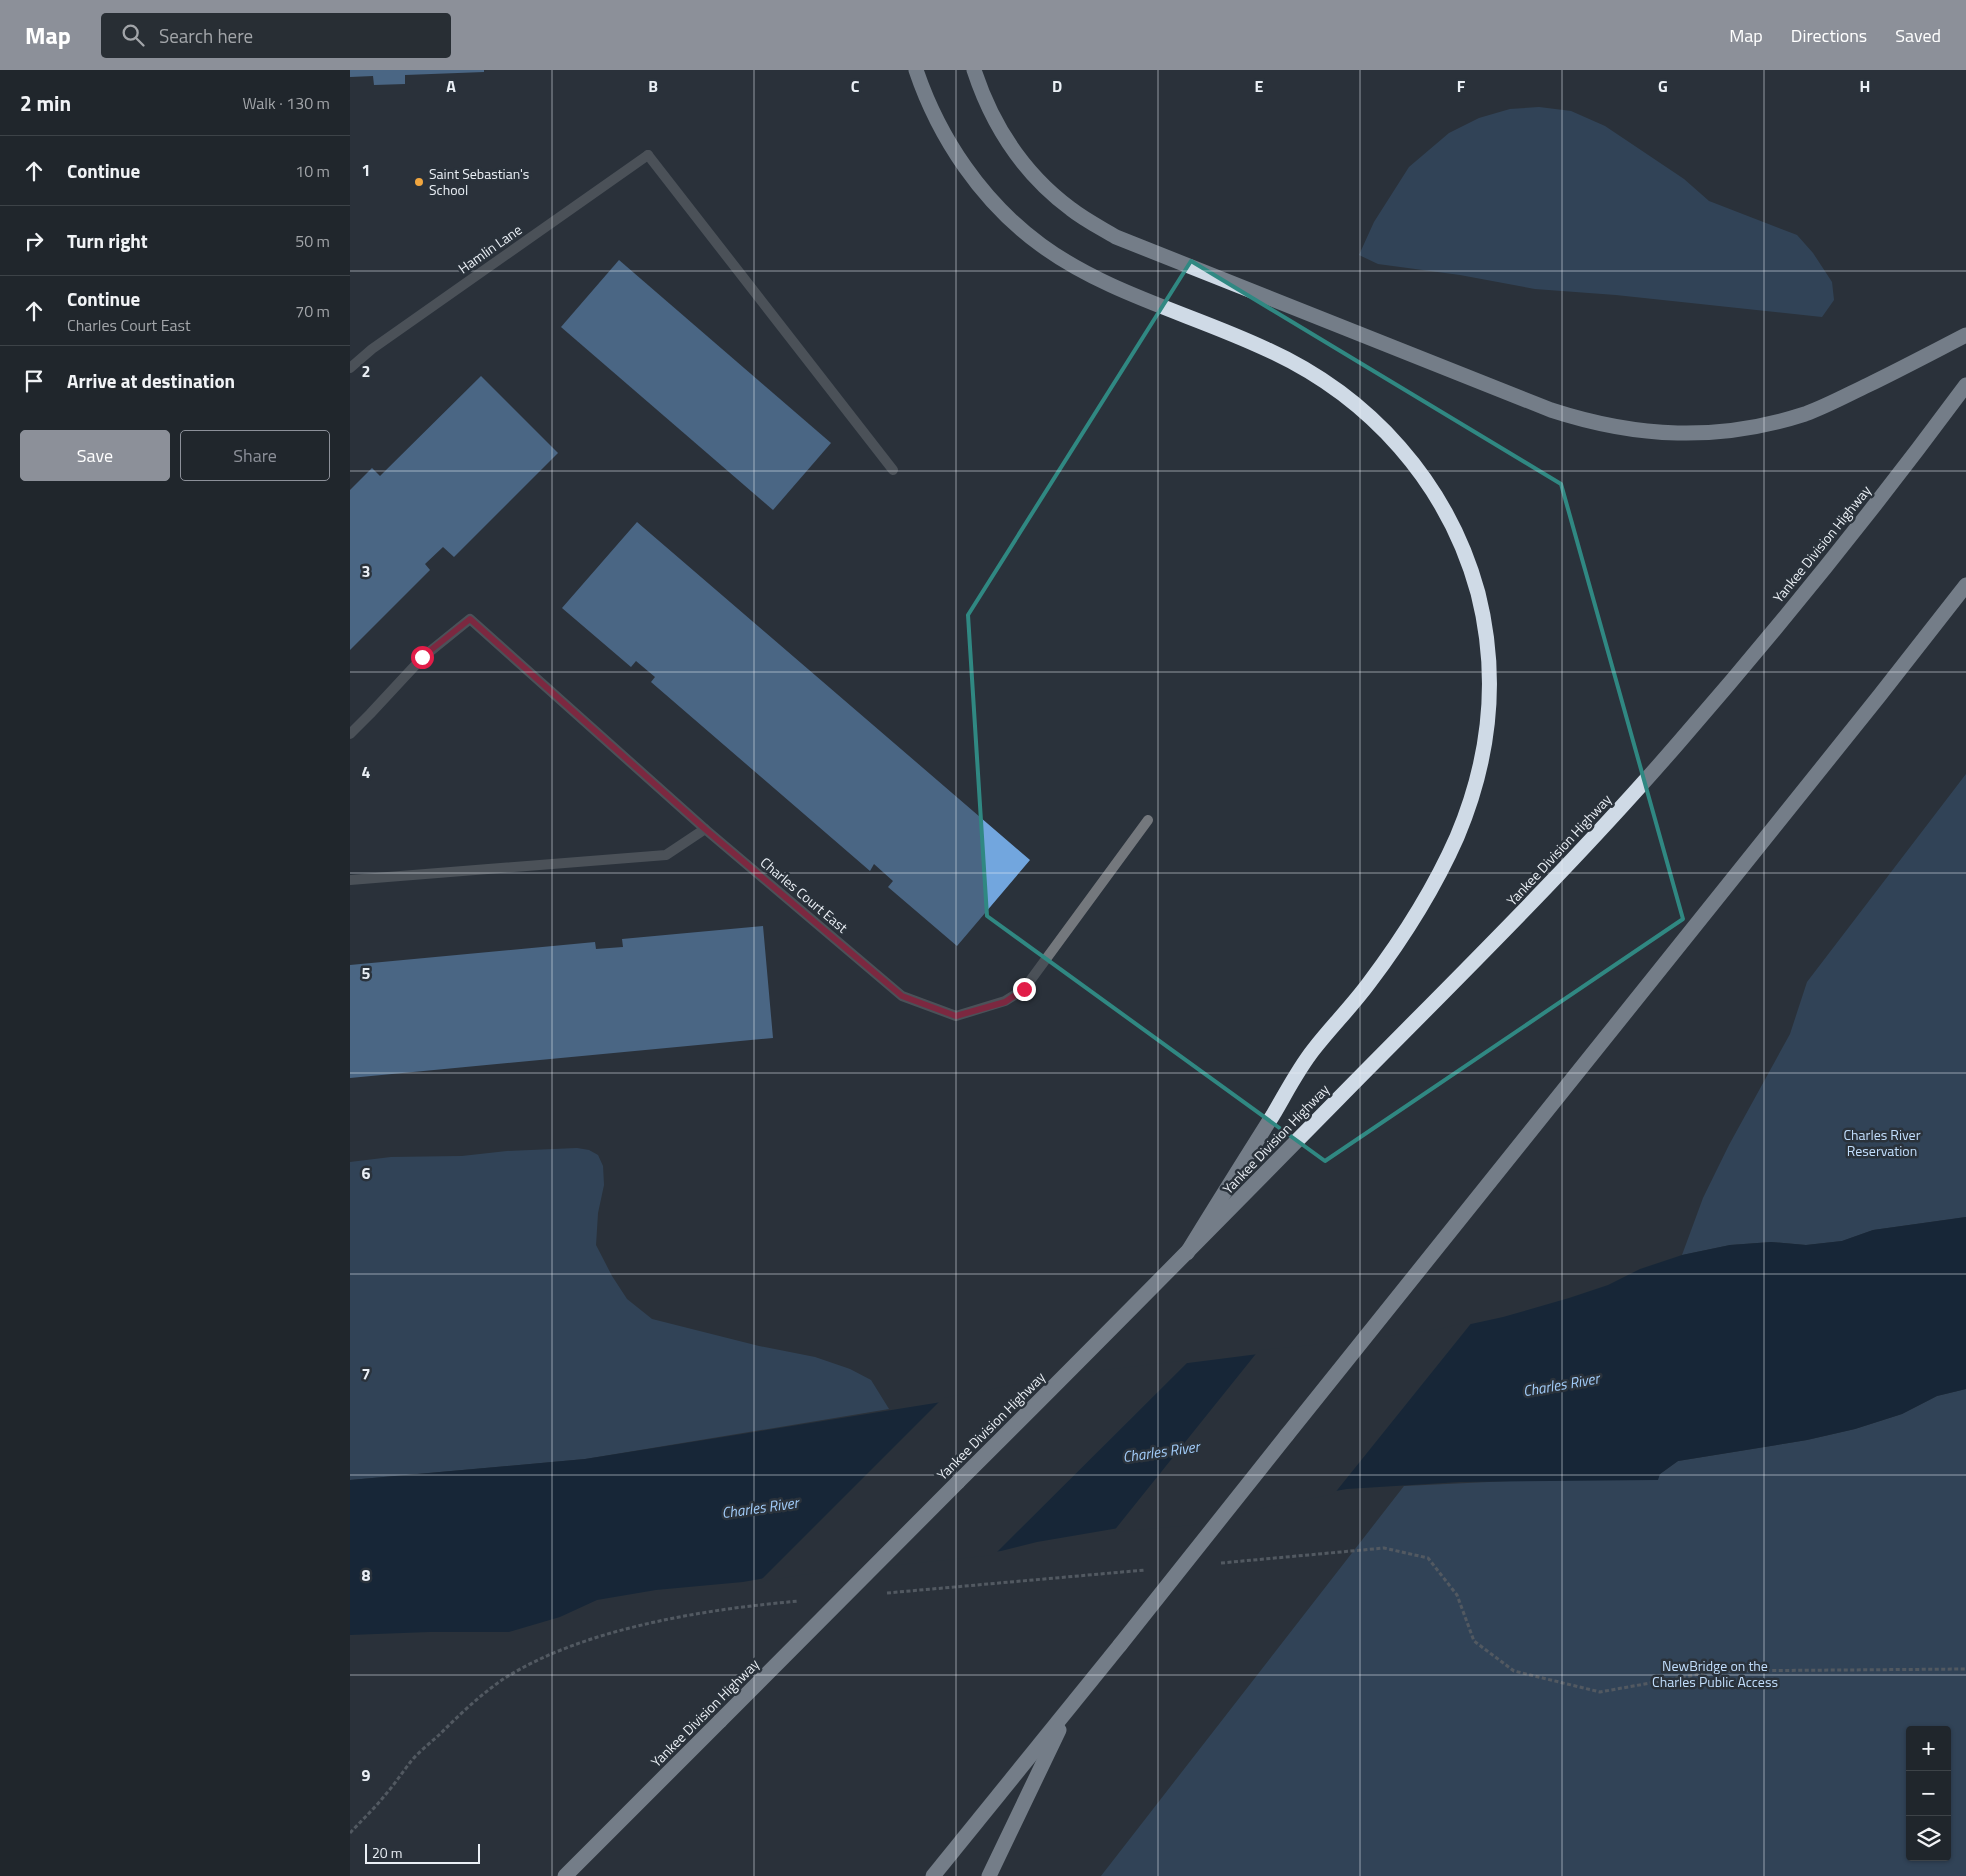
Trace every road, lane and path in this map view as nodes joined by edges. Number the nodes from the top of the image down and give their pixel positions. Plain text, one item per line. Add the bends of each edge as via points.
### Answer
1 (916, 70) edge
2 (974, 70) edge
3 (1966, 334) edge
4 (350, 368) edge
5 (1966, 385) edge
6 (893, 470) dead end
7 (1966, 585) edge
8 (350, 734) edge
9 (1148, 820) dead end
10 (705, 829) junction
11 (350, 880) edge
12 (1187, 1254) junction
13 (1339, 1552) dead end
14 (1966, 1669) edge
15 (1070, 1706) junction
16 (565, 1876) edge
17 (933, 1876) edge
18 (989, 1876) edge

1 - 12 highway via 941,127 971,175 991,199 1040,244 1098,279 1293,362 1347,396 1372,418 1406,455 1450,519 1472,572 1479,600 1489,656 1489,716 1479,773 1457,835 1442,868 1402,936 1368,985 1312,1051
2 - 3 highway via 1002,134 1033,175 1071,209 1116,237 1584,421 1619,429 1693,434 1770,424 1840,399
4 - 6 street, Hamlin Lane via 648,155
5 - 12 highway, Yankee Division Highway via 1783,620 1585,847
7 - 15 highway, bridge
8 - 10 street, Charles Court East via 422,657 470,619
9 - 10 street, Charles Court East via 1024,989 1005,1002 956,1016 902,996
10 - 11 street via 666,855
12 - 16 highway, Yankee Division Highway, bridge
13 - 14 path via 1384,1548 1428,1558 1457,1595 1474,1641 1514,1671 1600,1692 1717,1671
15 - 17 highway
15 - 18 highway

